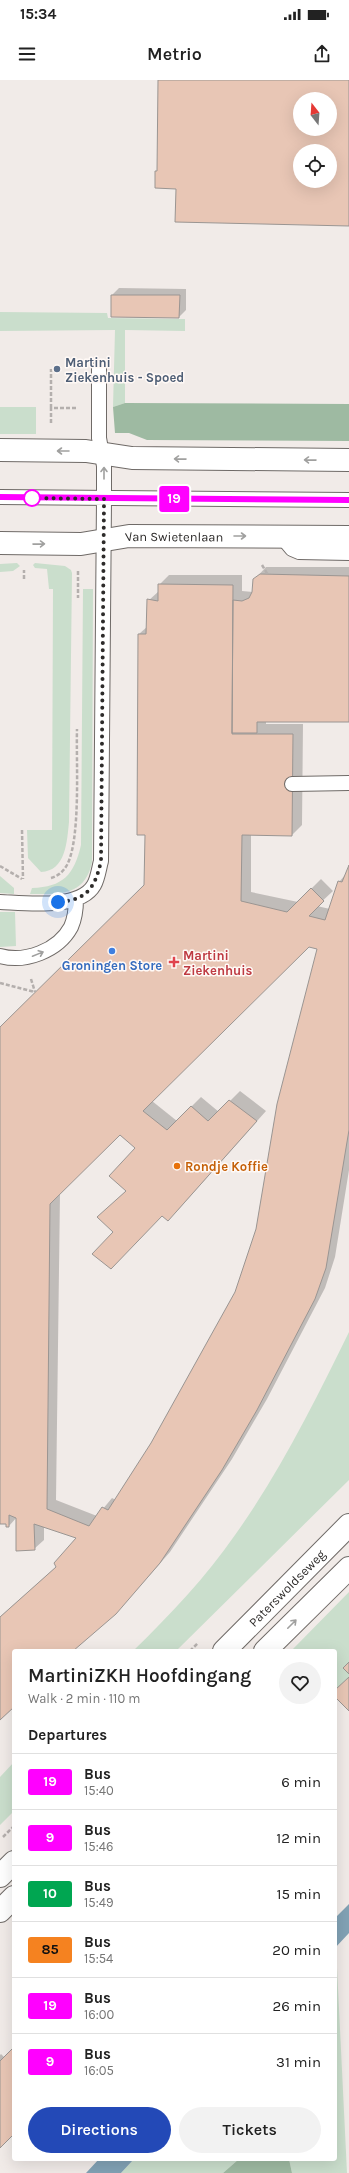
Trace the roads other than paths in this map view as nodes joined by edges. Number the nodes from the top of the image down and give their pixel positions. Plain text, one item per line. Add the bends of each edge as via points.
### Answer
1 (99, 368) dead end
2 (0, 450) edge
3 (102, 453) junction
4 (349, 460) edge
5 (0, 498) edge
6 (104, 499) junction
7 (349, 500) edge
8 (282, 537) junction
9 (349, 537) edge
10 (103, 540) junction
11 (0, 544) edge
12 (349, 553) edge
13 (349, 783) edge
14 (292, 784) dead end
15 (76, 899) junction
16 (0, 902) edge
17 (0, 956) edge
18 (349, 1525) edge
19 (349, 1568) edge
20 (226, 1649) edge
21 (267, 1649) edge
22 (12, 1864) edge
23 (0, 1876) edge
24 (12, 1899) edge
25 (0, 1911) edge

1 - 3 lane via 99,438
3 -> 2 street
4 -> 3 street via 132,458
6 -> 3 lane
5 - 6 lane
6 - 7 lane
6 - 10 lane
8 - 9 street, Van Swietenlaan
10 -> 8 street, Van Swietenlaan via 129,536
8 - 12 lane via 292,549 299,552
11 -> 10 street, Van Swietenlaan via 81,544
10 - 15 lane via 101,861 94,885
13 - 14 lane
15 - 16 lane via 58,902
17 -> 15 lane via 26,958 42,953 55,944 70,928
18 - 20 street, Paterswoldseweg
21 -> 19 street
22 - 23 street
24 - 25 street

